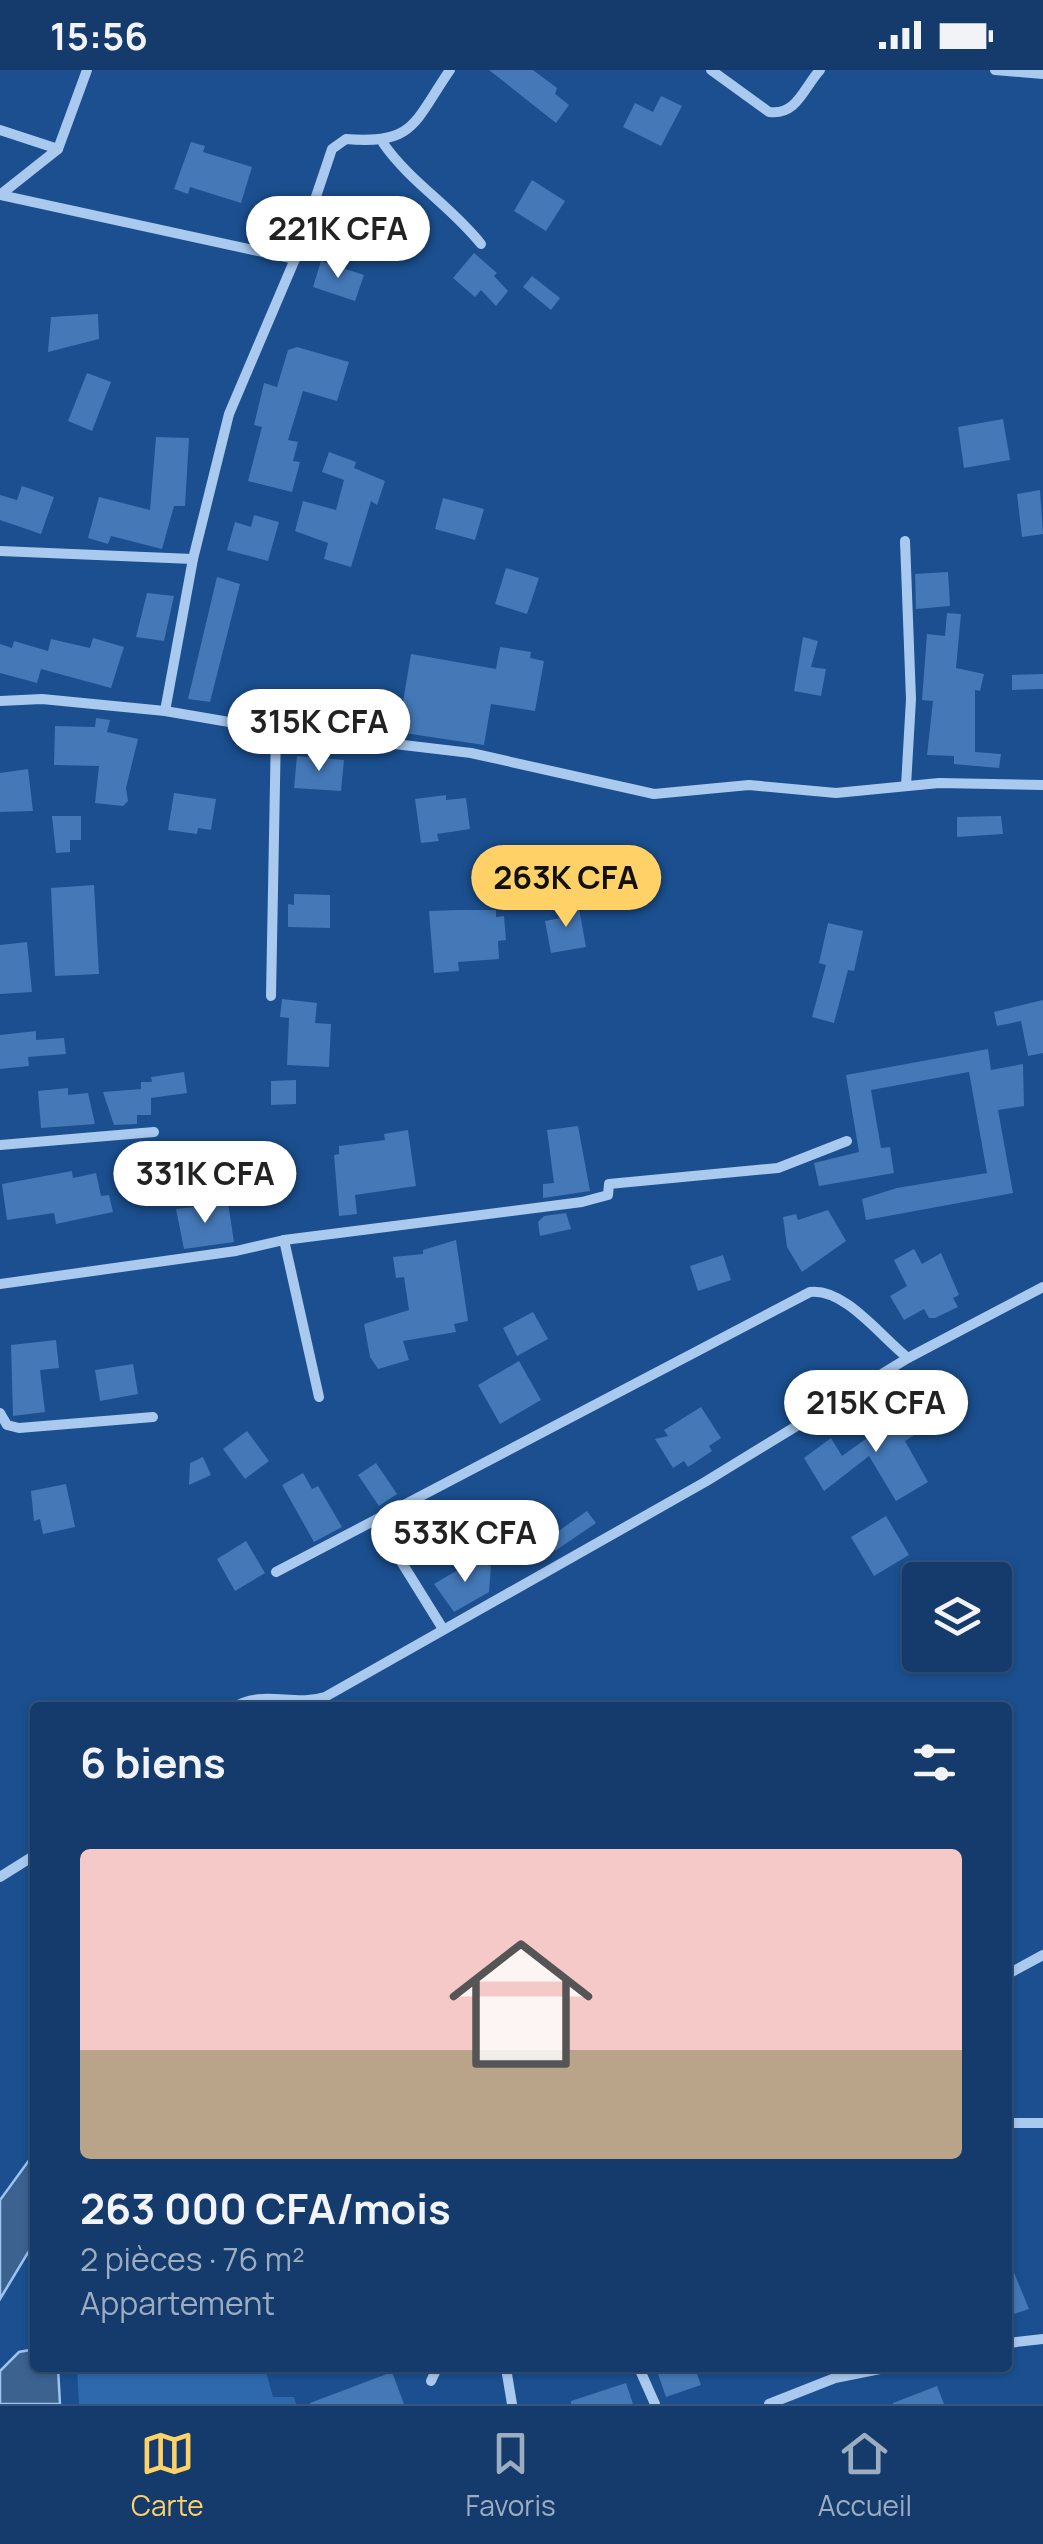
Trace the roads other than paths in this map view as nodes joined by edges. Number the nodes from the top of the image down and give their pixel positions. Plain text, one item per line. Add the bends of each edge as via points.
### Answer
1 (87, 70) edge
2 (450, 70) edge
3 (711, 70) edge
4 (820, 70) edge
5 (995, 70) edge
6 (1043, 74) edge
7 (0, 130) edge
8 (383, 142) junction
9 (58, 149) junction
10 (0, 195) edge
11 (481, 244) dead end
12 (295, 259) junction
13 (904, 541) dead end
14 (0, 552) edge
15 (193, 559) junction
16 (0, 702) edge
17 (166, 711) junction
18 (276, 730) junction
19 (1043, 785) edge
20 (906, 786) junction
21 (271, 996) dead end
22 (154, 1132) dead end
23 (847, 1141) dead end
24 (0, 1144) edge
25 (284, 1240) junction
26 (0, 1284) edge
27 (1043, 1286) edge
28 (908, 1358) junction
29 (319, 1397) dead end
30 (0, 1413) edge
31 (153, 1416) dead end
32 (376, 1521) junction
33 (276, 1572) dead end
34 (443, 1628) junction
35 (252, 1702) edge
36 (298, 1702) edge
37 (309, 1702) edge
38 (30, 1858) edge
39 (0, 1876) edge
40 (1043, 1955) edge
41 (1012, 1972) edge
42 (1012, 2123) edge
43 (1043, 2124) edge
44 (1043, 2338) edge
45 (1012, 2342) edge
46 (435, 2372) edge
47 (507, 2372) edge
48 (641, 2372) edge
49 (850, 2372) edge
50 (431, 2381) dead end
51 (512, 2404) edge
52 (655, 2404) edge
53 (768, 2404) edge

1 - 9 street
2 - 8 street via 400,137
3 - 4 street via 780,114 791,110
5 - 6 street
7 - 9 street
8 - 11 street via 399,166
8 - 12 street via 346,139 332,149
9 - 10 street
10 - 12 street
12 - 15 street via 229,414
13 - 20 street via 911,699
14 - 15 street
15 - 17 street
16 - 17 street
17 - 18 street
18 - 20 street via 471,753 654,794 749,785 836,793
18 - 21 street
19 - 20 street
22 - 24 street
23 - 25 street via 778,1168 609,1184 608,1195 582,1202
25 - 26 street
25 - 29 street
27 - 28 street
28 - 32 street via 844,1298 810,1292
28 - 34 street via 705,1482
30 - 31 street via 7,1425 19,1428
32 - 33 street
32 - 34 street
34 - 37 street
35 - 36 street
38 - 39 street
40 - 41 street
42 - 43 street
44 - 45 street
46 - 50 street
47 - 51 street
48 - 52 street
49 - 53 street

